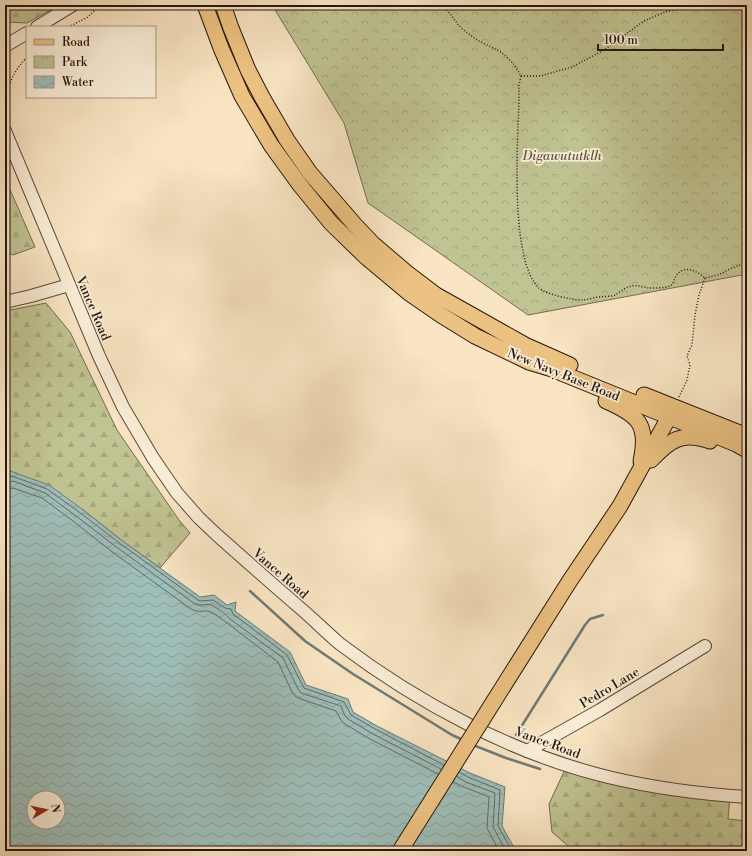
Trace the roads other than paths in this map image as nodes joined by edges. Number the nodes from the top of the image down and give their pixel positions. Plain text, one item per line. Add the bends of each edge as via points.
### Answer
1 (73, 5) edge
2 (205, 5) edge
3 (223, 5) edge
4 (39, 26) edge
5 (26, 34) edge
6 (5, 46) edge
7 (5, 131) edge
8 (69, 285) junction
9 (5, 302) edge
10 (529, 362) junction
11 (672, 412) junction
12 (747, 436) edge
13 (747, 451) edge
14 (638, 474) junction
15 (705, 646) dead end
16 (527, 751) junction
17 (747, 797) edge
18 (400, 851) edge

1 - 4 street
2 - 10 main road, New Navy Base Road via 242,96 271,145 331,223 409,293 475,336
3 - 11 main road, New Navy Base Road via 248,70 287,140 310,173 373,244 436,295 525,345
5 - 6 street
7 - 8 street, Vance Road
8 - 9 street
8 - 16 street, Vance Road via 124,407 176,493 199,518 339,643 379,672 421,699 485,733
10 - 11 main road, New Navy Base Road
10 - 14 main road via 550,376 633,415 641,427 644,447
11 - 12 main road, New Navy Base Road
11 - 13 main road, New Navy Base Road
11 - 14 main road
13 - 14 main road via 701,438 687,437 674,440 663,447
14 - 18 main road, bridge
15 - 16 street, Pedro Lane
16 - 17 street, Vance Road via 608,777 667,789

